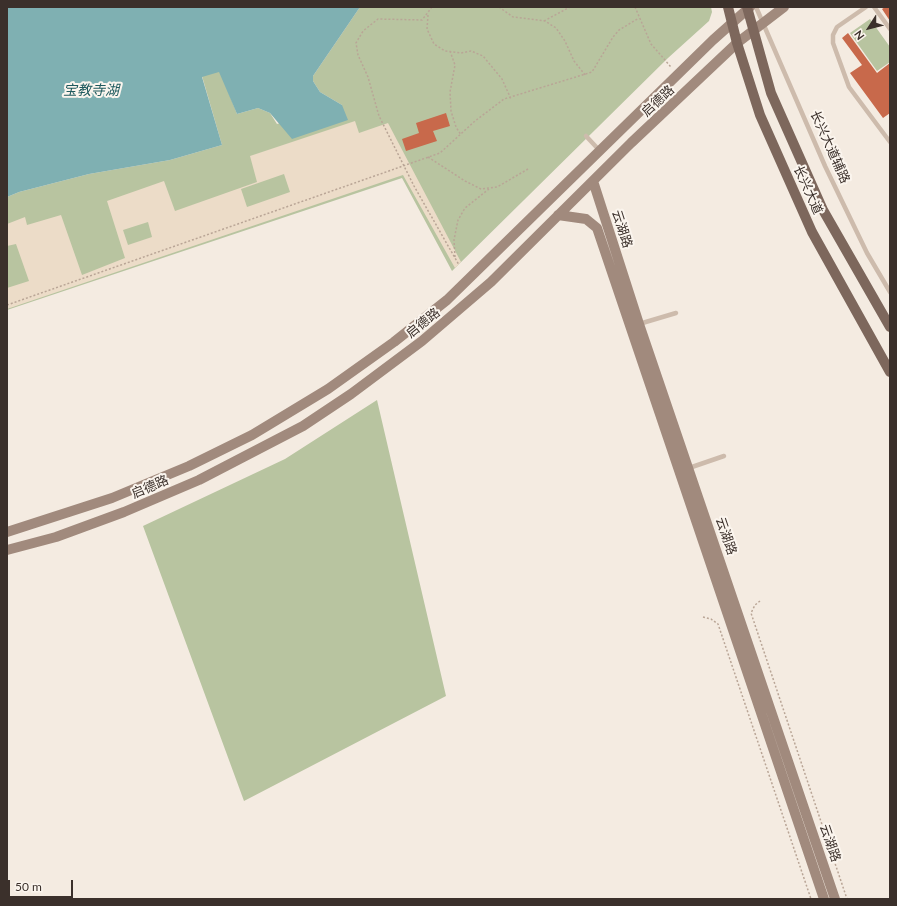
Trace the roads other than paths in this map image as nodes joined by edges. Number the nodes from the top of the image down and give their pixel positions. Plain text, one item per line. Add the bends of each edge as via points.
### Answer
1 (728, 7) edge
2 (750, 7) edge
3 (784, 7) edge
4 (866, 7) edge
5 (874, 7) edge
6 (732, 23) junction
7 (763, 23) junction
8 (890, 29) edge
9 (753, 30) junction
10 (737, 43) junction
11 (685, 67) junction
12 (698, 81) junction
13 (586, 136) dead end
14 (890, 142) edge
15 (600, 151) junction
16 (593, 181) junction
17 (558, 215) junction
18 (890, 292) edge
19 (676, 313) dead end
20 (639, 324) junction
21 (890, 327) edge
22 (890, 372) edge
23 (724, 456) dead end
24 (689, 468) junction
25 (7, 532) edge
26 (7, 550) edge
27 (824, 899) edge
28 (835, 899) edge

1 - 6 main road, 长兴大道
2 - 6 main road, 启德路
2 - 7 lane, 长兴大道辅路
2 - 9 main road, 长兴大道
3 - 7 main road, 启德路
4 - 14 lane via 837,27 833,43 849,87
5 - 8 lane
6 - 10 main road, 长兴大道
6 - 11 main road, 启德路
7 - 9 main road, 启德路
7 - 18 lane, 长兴大道辅路 via 825,166 867,253
9 - 10 main road, 启德路
9 - 21 main road, 长兴大道 via 771,93 823,210
10 - 12 main road, 启德路
10 - 22 main road, 长兴大道 via 760,115 812,232
11 - 12 main road
11 - 15 main road, 启德路
12 - 16 main road, 启德路
13 - 15 lane
15 - 25 main road, 启德路 via 447,300 394,342 298,409 189,466 112,498
16 - 17 main road, 启德路
16 - 20 main road, 云湖路
17 - 26 main road, 启德路 via 491,282 422,341 303,426 199,480 124,512 56,537
17 - 27 main road, 云湖路 via 586,219 597,228
19 - 20 lane
20 - 24 main road, 云湖路
23 - 24 lane
24 - 28 main road, 云湖路

